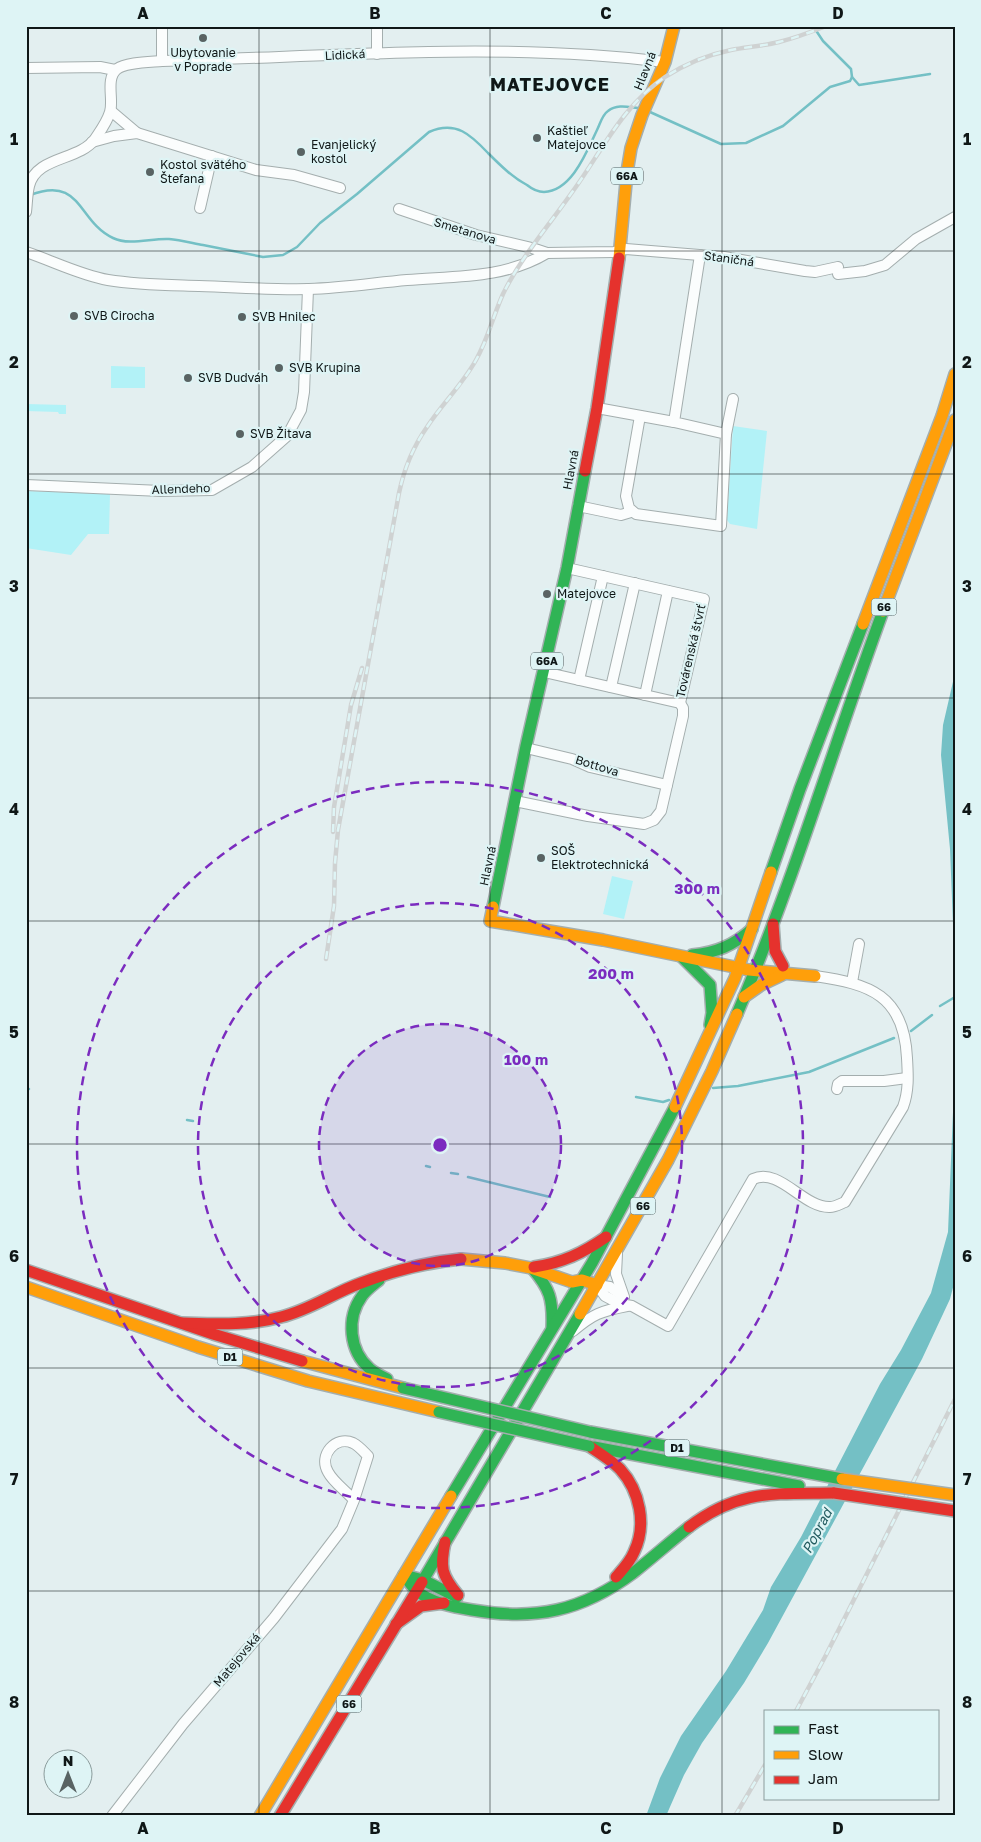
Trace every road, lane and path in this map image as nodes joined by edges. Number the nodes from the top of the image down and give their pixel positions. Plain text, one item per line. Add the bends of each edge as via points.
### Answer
1 (162, 26) edge
2 (377, 26) edge
3 (674, 26) edge
4 (377, 54) junction
5 (162, 61) junction
6 (665, 62) junction
7 (26, 68) edge
8 (115, 70) junction
9 (111, 110) junction
10 (137, 133) junction
11 (92, 142) junction
12 (212, 156) junction
13 (340, 188) dead end
14 (200, 208) dead end
15 (399, 209) dead end
16 (26, 211) edge
17 (955, 217) edge
18 (617, 251) junction
19 (26, 252) edge
20 (546, 254) junction
21 (700, 255) junction
22 (308, 289) junction
23 (955, 374) edge
24 (733, 399) dead end
25 (597, 408) junction
26 (640, 416) junction
27 (955, 420) edge
28 (674, 422) junction
29 (726, 434) junction
30 (26, 485) edge
31 (578, 506) junction
32 (631, 512) junction
33 (567, 568) junction
34 (603, 576) junction
35 (635, 583) junction
36 (668, 591) junction
37 (544, 672) junction
38 (579, 680) junction
39 (612, 687) junction
40 (645, 695) junction
41 (680, 703) junction
42 (526, 748) junction
43 (667, 785) junction
44 (515, 801) junction
45 (773, 921) junction
46 (753, 928) junction
47 (860, 944) dead end
48 (704, 954) junction
49 (681, 956) junction
50 (740, 963) junction
51 (755, 966) junction
52 (783, 971) junction
53 (815, 976) joint
54 (852, 982) junction
55 (744, 998) junction
56 (710, 1036) junction
57 (907, 1078) junction
58 (836, 1089) dead end
59 (606, 1237) junction
60 (617, 1251) junction
61 (555, 1264) junction
62 (531, 1268) junction
63 (26, 1270) edge
64 (576, 1273) junction
65 (381, 1278) junction
66 (597, 1285) junction
67 (26, 1287) edge
68 (624, 1296) junction
69 (632, 1306) junction
70 (182, 1323) junction
71 (552, 1327) junction
72 (567, 1336) junction
73 (402, 1388) junction
74 (588, 1446) junction
75 (834, 1493) junction
76 (955, 1495) edge
77 (354, 1500) junction
78 (955, 1512) edge
79 (445, 1542) junction
80 (404, 1575) junction
81 (423, 1580) junction
82 (417, 1591) junction
83 (462, 1599) junction
84 (444, 1603) junction
85 (396, 1624) junction
86 (112, 1816) edge
87 (260, 1816) edge
88 (280, 1816) edge

1 - 5 street
2 - 4 street
3 - 6 main road, Hlavná / 66A
4 - 5 street, Lidická
4 - 6 street, Lidická via 450,51 606,55
5 - 8 street, Lidická
6 - 18 main road, Hlavná / 66A via 631,148
7 - 8 street, Lidická via 100,67
8 - 9 street via 111,81
9 - 10 street
9 - 11 street
10 - 11 street
10 - 12 street
11 - 16 street via 34,173
12 - 13 street via 256,170 294,175
12 - 14 street
15 - 20 street, Smetanova
17 - 21 street, Staničná via 916,239 885,265 865,271 815,272
18 - 20 street, Staničná
18 - 21 street, Staničná
18 - 25 main road, Hlavná / 66A
19 - 22 street via 90,276 127,283
20 - 22 street via 519,267 487,275
21 - 28 street
22 - 30 street, Allendeho via 301,410 287,436 252,467 212,490
23 - 46 main road, 66 via 910,502 800,789
24 - 29 street
25 - 26 street
25 - 31 main road, Hlavná / 66A
26 - 28 street
26 - 32 street via 626,496
27 - 45 main road, 66 via 886,601
28 - 29 street
29 - 32 street via 721,526
31 - 32 street via 621,515
31 - 33 main road, Hlavná / 66A
33 - 34 street, Továrenská štvrť
33 - 37 main road, Hlavná / 66A
34 - 35 street, Továrenská štvrť
34 - 38 street
35 - 36 street, Továrenská štvrť
35 - 39 street
36 - 40 street
36 - 41 street, Továrenská štvrť via 704,599
37 - 38 street, Továrenská štvrť
37 - 42 main road, Hlavná / 66A
38 - 39 street, Továrenská štvrť
39 - 40 street, Továrenská štvrť
40 - 41 street, Továrenská štvrť
41 - 43 street via 683,716
42 - 43 street, Bottova
42 - 44 main road, Hlavná / 66A
43 - 44 street via 659,816 644,824
44 - 49 main road, Hlavná / 66A via 490,921
45 - 51 main road, 66
45 - 52 main road via 775,951
46 - 48 main road via 724,950
46 - 50 main road, 66
47 - 54 street
48 - 49 main road
48 - 50 main road
49 - 50 main road
49 - 56 main road via 710,985
50 - 51 main road
50 - 56 main road, 66
51 - 52 main road
51 - 55 main road, 66
52 - 53 main road
52 - 55 main road
53 - 54 street
54 - 57 street via 884,998 897,1013 907,1048
55 - 60 main road, 66 via 700,1096
56 - 59 main road, 66
57 - 58 street via 884,1082 842,1081
57 - 69 street via 908,1095 903,1107 845,1202 832,1207 818,1205 770,1177 753,1179 668,1326
59 - 61 main road via 579,1256
59 - 64 main road, 66
60 - 66 main road, 66
60 - 68 street via 616,1274
61 - 62 main road
61 - 64 main road
62 - 64 main road via 572,1282
62 - 65 main road via 468,1259 425,1264
62 - 71 main road via 551,1294
63 - 70 main road, D1
64 - 66 main road
64 - 71 main road, 66
65 - 70 main road via 360,1283 306,1310 278,1318 243,1324
65 - 73 main road via 356,1306 352,1336 358,1354 367,1366
66 - 68 street via 610,1287
66 - 69 street via 605,1296
66 - 72 main road, 66
67 - 74 main road, D1, bridge via 198,1347 308,1381
68 - 69 street
69 - 72 street via 595,1314
70 - 73 main road, D1
71 - 80 main road, 66
72 - 79 main road, 66
73 - 76 main road, D1, bridge via 590,1432 838,1478
74 - 75 main road, D1
74 - 83 main road via 620,1468 639,1502 638,1543 629,1562 615,1579 592,1593 560,1605 536,1609 502,1608 481,1606
75 - 78 main road, D1, bridge
75 - 84 main road via 754,1495 733,1501 689,1527 620,1583 596,1598 562,1610 508,1614
77 - 77 street, Matejovská via 368,1456 353,1443 335,1444 324,1460 327,1471
77 - 86 street, Matejovská via 342,1528
79 - 81 main road, 66
79 - 83 main road via 441,1564 443,1577
80 - 81 main road
80 - 82 main road
80 - 87 main road, 66
81 - 82 main road, 66
81 - 83 main road
82 - 84 main road
82 - 85 main road, 66
84 - 85 main road via 422,1606
85 - 88 main road, 66

